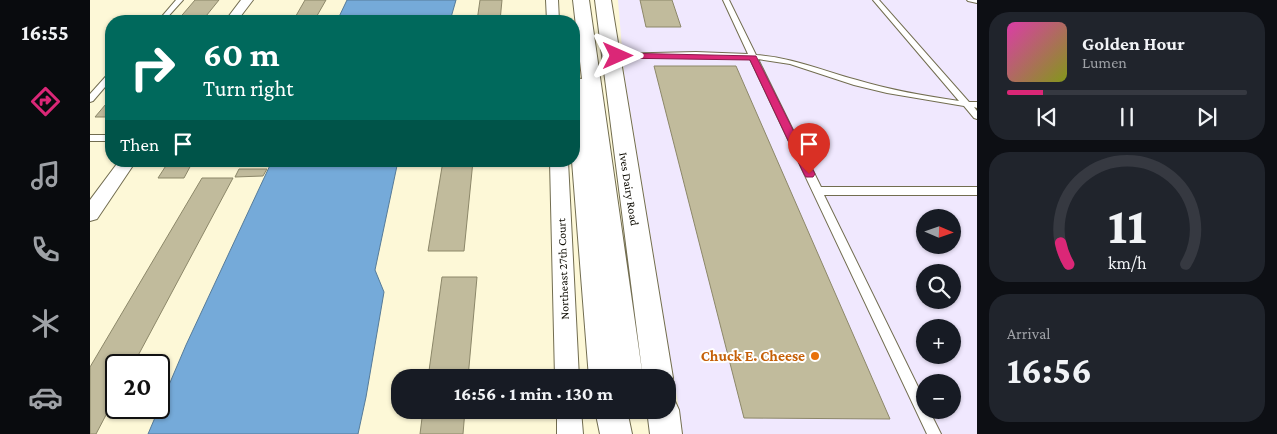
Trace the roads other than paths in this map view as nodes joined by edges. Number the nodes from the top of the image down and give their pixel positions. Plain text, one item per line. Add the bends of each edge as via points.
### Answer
1 (180, 0) edge
2 (247, 0) edge
3 (552, 0) edge
4 (570, 0) edge
5 (581, 0) edge
6 (603, 0) edge
7 (726, 0) edge
8 (876, 0) edge
9 (970, 0) edge
10 (977, 1) edge
11 (166, 15) edge
12 (236, 15) edge
13 (553, 15) edge
14 (571, 15) edge
15 (610, 56) junction
16 (753, 58) junction
17 (105, 83) edge
18 (90, 99) edge
19 (967, 104) junction
20 (977, 105) edge
21 (977, 116) edge
22 (90, 138) edge
23 (105, 138) edge
24 (580, 138) edge
25 (124, 167) edge
26 (559, 167) edge
27 (817, 191) junction
28 (977, 191) edge
29 (90, 214) edge
30 (567, 369) edge
31 (603, 369) edge
32 (627, 369) edge
33 (657, 369) edge
34 (569, 419) edge
35 (613, 419) edge
36 (628, 419) edge
37 (664, 419) edge
38 (570, 434) edge
39 (616, 434) edge
40 (629, 434) edge
41 (666, 434) edge
42 (934, 434) edge

1 - 11 lane
2 - 12 street
3 - 13 street
4 - 14 street
5 - 32 street, Ives Dairy Road
6 - 15 street, Ives Dairy Road
7 - 16 lane
8 - 19 lane
9 - 10 lane
15 - 16 lane
15 - 33 street, Ives Dairy Road
16 - 19 lane via 782,60 873,87
16 - 27 lane
17 - 18 lane
19 - 20 lane
19 - 21 lane
22 - 23 lane
24 - 31 street
25 - 29 street
26 - 30 street, Northeast 27th Court
27 - 28 lane
27 - 42 lane
34 - 38 street
35 - 39 street
36 - 40 street
37 - 41 street

